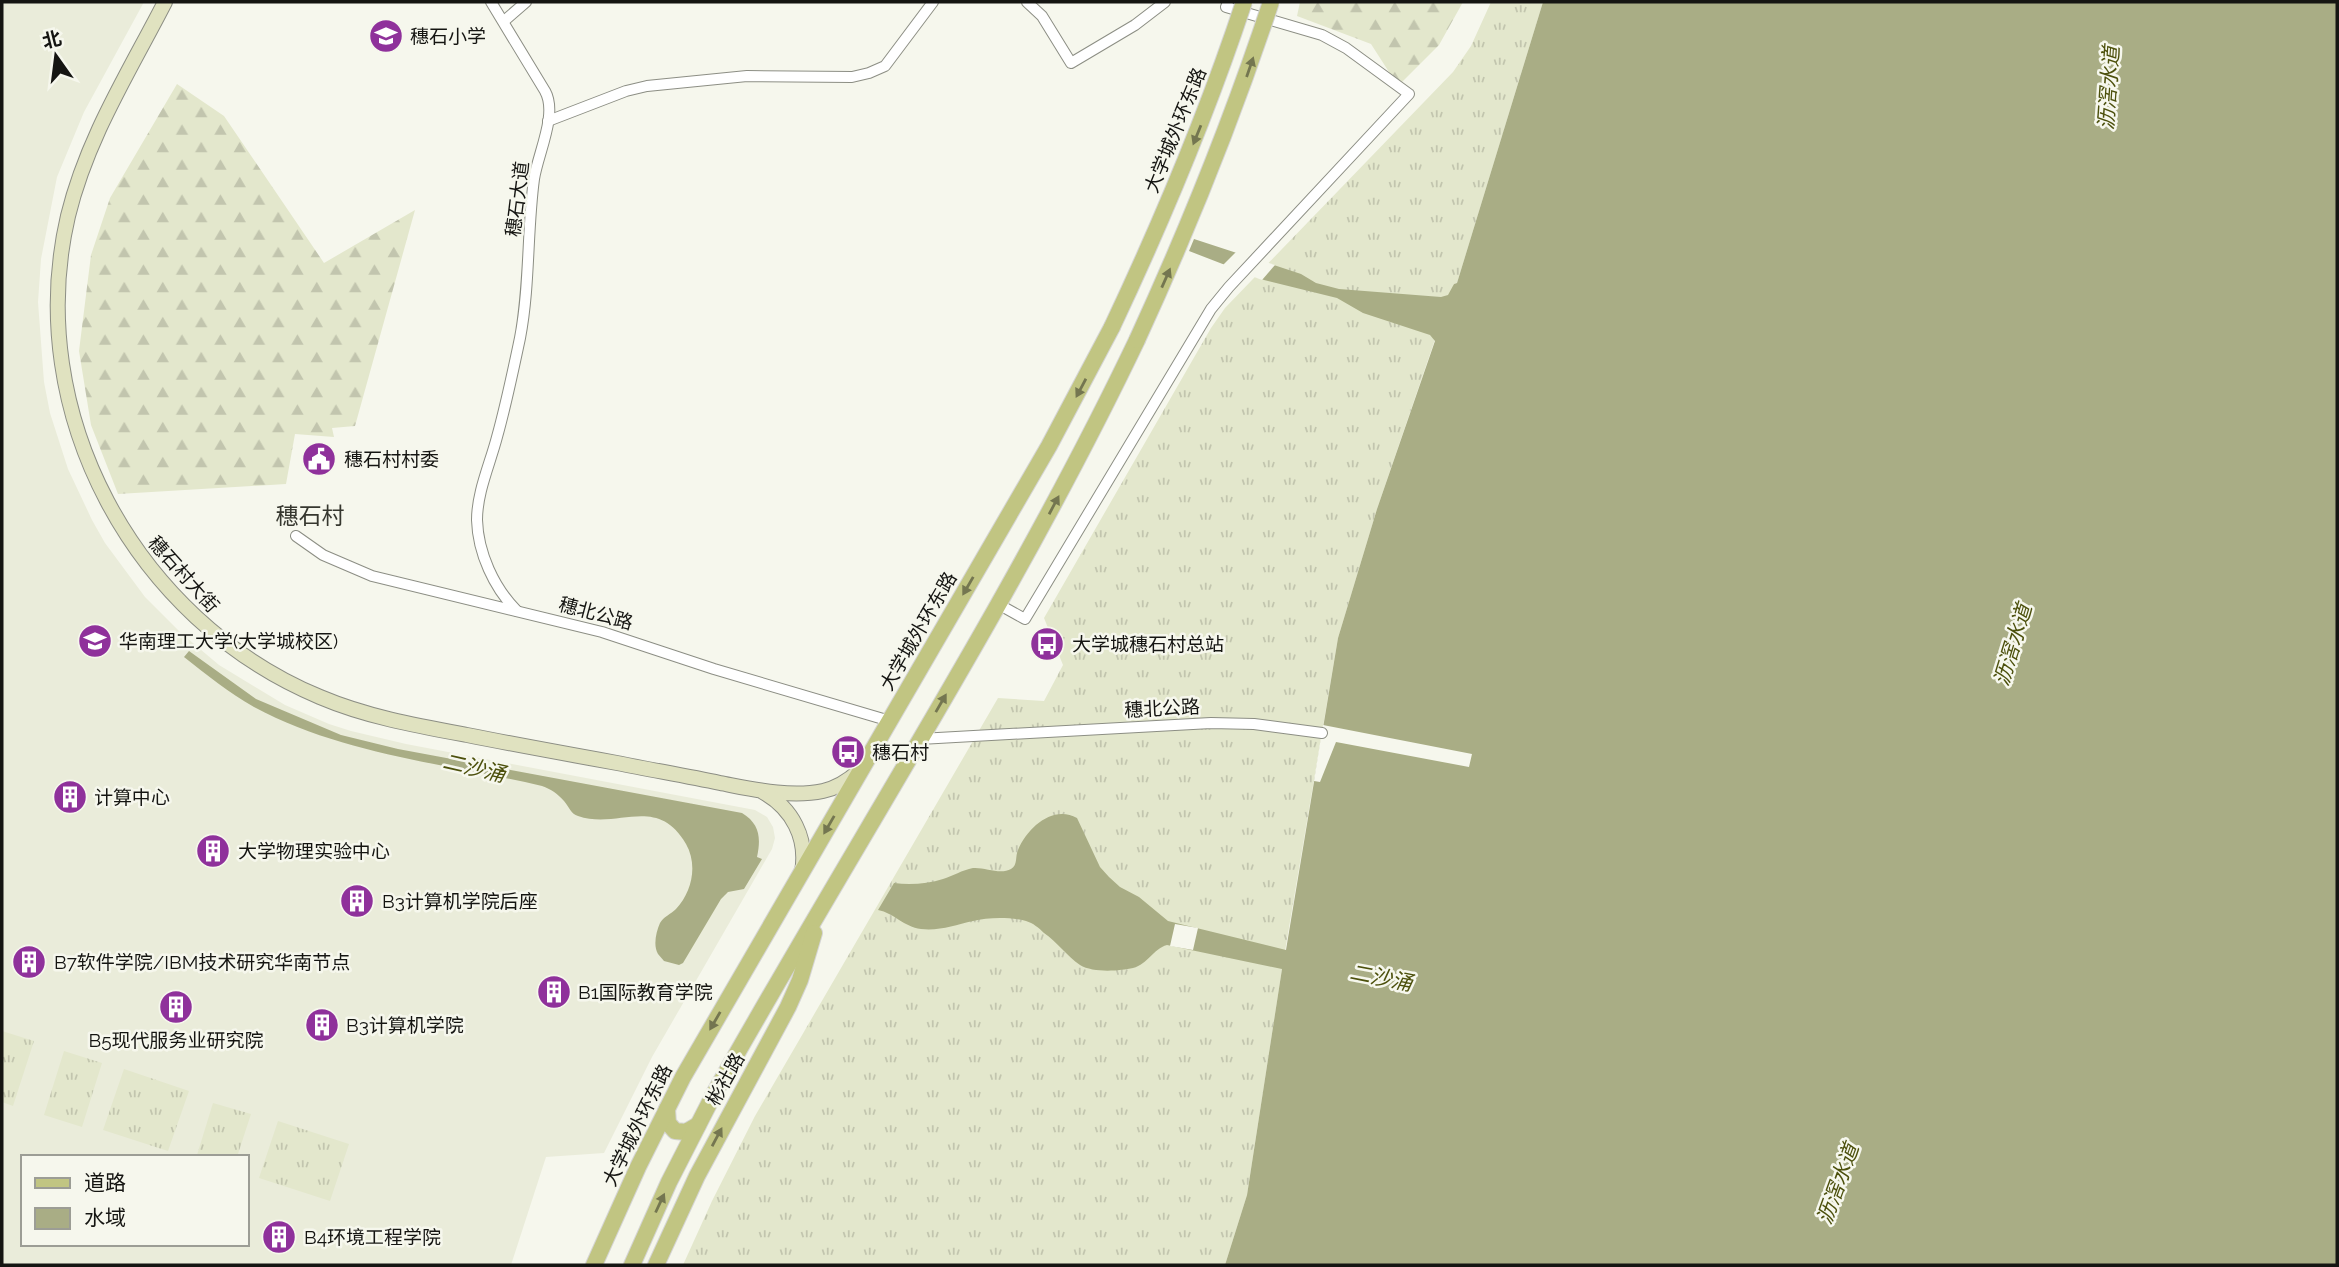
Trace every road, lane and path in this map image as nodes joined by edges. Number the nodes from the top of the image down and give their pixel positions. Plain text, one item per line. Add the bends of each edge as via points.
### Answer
1 (166, 2) edge
2 (491, 2) edge
3 (526, 2) edge
4 (933, 2) edge
5 (1027, 2) edge
6 (1165, 2) edge
7 (1228, 2) edge
8 (1244, 2) edge
9 (1271, 2) edge
10 (503, 21) junction
11 (548, 121) junction
12 (296, 536) dead end
13 (998, 604) junction
14 (517, 611) junction
15 (890, 720) junction
16 (1322, 733) dead end
17 (920, 739) junction
18 (863, 768) junction
19 (759, 790) junction
20 (801, 873) junction
21 (820, 910) junction
22 (668, 1107) junction
23 (699, 1123) junction
24 (594, 1265) edge
25 (632, 1265) edge
26 (656, 1265) edge

1 - 19 street, 穗石村大街 via 89,150 68,217 59,290 63,364 77,431 107,503 144,562 184,608 239,653 302,690 343,706 435,729
2 - 10 street
3 - 10 street
4 - 11 street via 885,66 869,74 747,76 647,86
5 - 6 street via 1042,16 1070,63
7 - 13 street via 1226,7 1329,39 1409,94 1202,321 1025,620
8 -> 15 main road, 大学城外环东路, bridge via 1196,138 1112,327 1049,446
13 -> 9 main road, bridge via 1137,340 1222,144
10 - 11 street via 548,95
11 - 14 street, 穗石大道 via 534,180 520,339 478,510 478,531 488,565 498,588
12 - 14 street, 穗北公路 via 323,555 372,576
17 -> 13 main road
14 - 15 street, 穗北公路 via 610,634
15 - 18 main road, 大学城外环东路
16 - 17 street, 穗北公路 via 1221,723
17 - 21 main road
18 - 19 street, 穗石村大街 via 820,792
18 -> 20 main road, 大学城外环东路
19 - 20 street, 穗石村大街 via 784,807 796,824 803,854
20 -> 22 main road, 大学城外环东路
21 - 23 main road
26 -> 21 main road, 彬社路 via 697,1176 788,1007
22 - 23 main road via 666,1118 675,1131 692,1131
22 - 24 main road, 大学城外环东路
25 -> 23 main road

